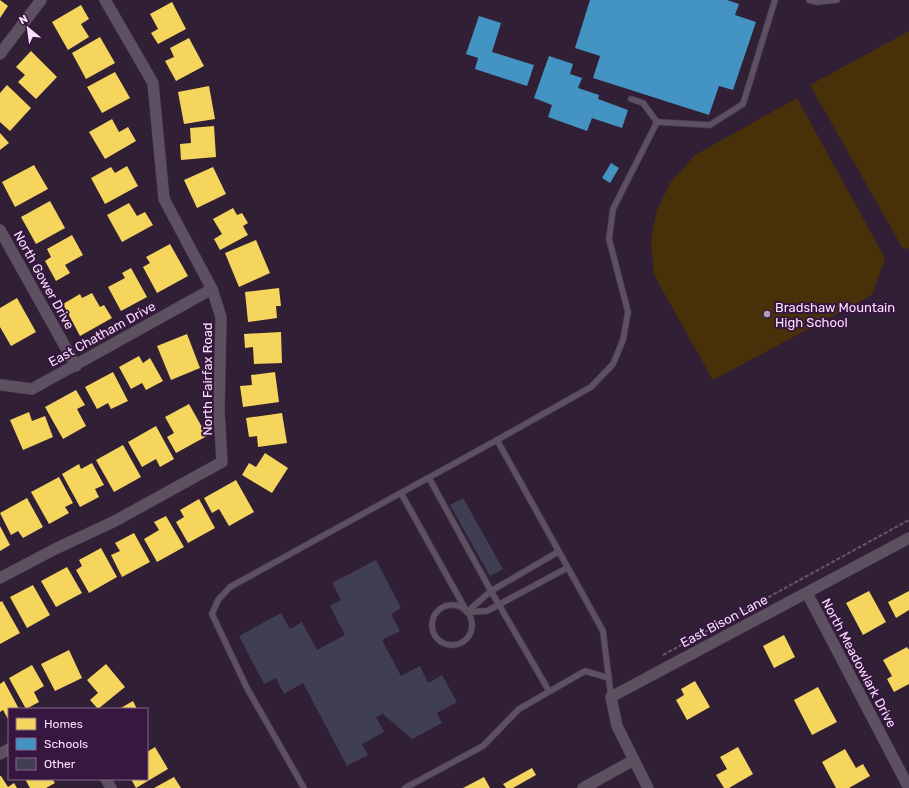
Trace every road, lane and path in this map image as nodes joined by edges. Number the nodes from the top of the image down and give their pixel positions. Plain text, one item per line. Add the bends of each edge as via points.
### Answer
1 (41, 0) edge
2 (105, 0) edge
3 (775, 0) edge
4 (809, 0) edge
5 (837, 0) edge
6 (0, 54) edge
7 (631, 99) dead end
8 (657, 122) junction
9 (0, 230) edge
10 (212, 289) junction
11 (76, 366) junction
12 (2, 385) dead end
13 (497, 440) junction
14 (428, 478) junction
15 (402, 493) junction
16 (909, 520) edge
17 (909, 538) edge
18 (558, 552) junction
19 (567, 568) junction
20 (0, 578) edge
21 (491, 591) junction
22 (806, 593) junction
23 (500, 604) junction
24 (466, 612) junction
25 (657, 658) dead end
26 (608, 678) junction
27 (549, 691) junction
28 (611, 698) junction
29 (634, 760) junction
30 (304, 788) edge
31 (406, 788) edge
32 (582, 788) edge
33 (648, 788) edge
34 (909, 788) edge

1 - 6 street
2 - 10 street, North Fairfax Road via 153,83 164,199
3 - 8 lane via 743,104 710,125
4 - 5 lane
7 - 8 lane via 643,103
8 - 13 lane via 613,209 609,239 628,312 623,340 613,364 591,388
9 - 11 street, North Gower Drive
10 - 11 street, East Chatham Drive
10 - 20 street, North Fairfax Road via 222,317 222,462 115,521 55,548
11 - 12 street, East Chatham Drive via 32,389
13 - 14 lane
13 - 18 lane
14 - 15 lane
14 - 21 lane
15 - 24 lane
15 - 30 lane via 230,587 218,600 212,614 247,688
16 - 25 path
17 - 22 street, East Bison Lane
18 - 19 lane
18 - 21 lane
19 - 23 lane
19 - 26 lane via 602,631
21 - 23 lane
21 - 24 lane
22 - 28 street, East Bison Lane
22 - 34 street, North Meadowlark Drive
23 - 24 lane via 487,612
23 - 27 lane
24 - 24 lane via 455,606 442,608 433,618 432,625 440,642 453,645 469,636 472,623
26 - 27 lane via 585,671
26 - 28 lane
27 - 31 lane via 519,709 483,746
28 - 29 street via 617,726
29 - 32 street
29 - 33 street

